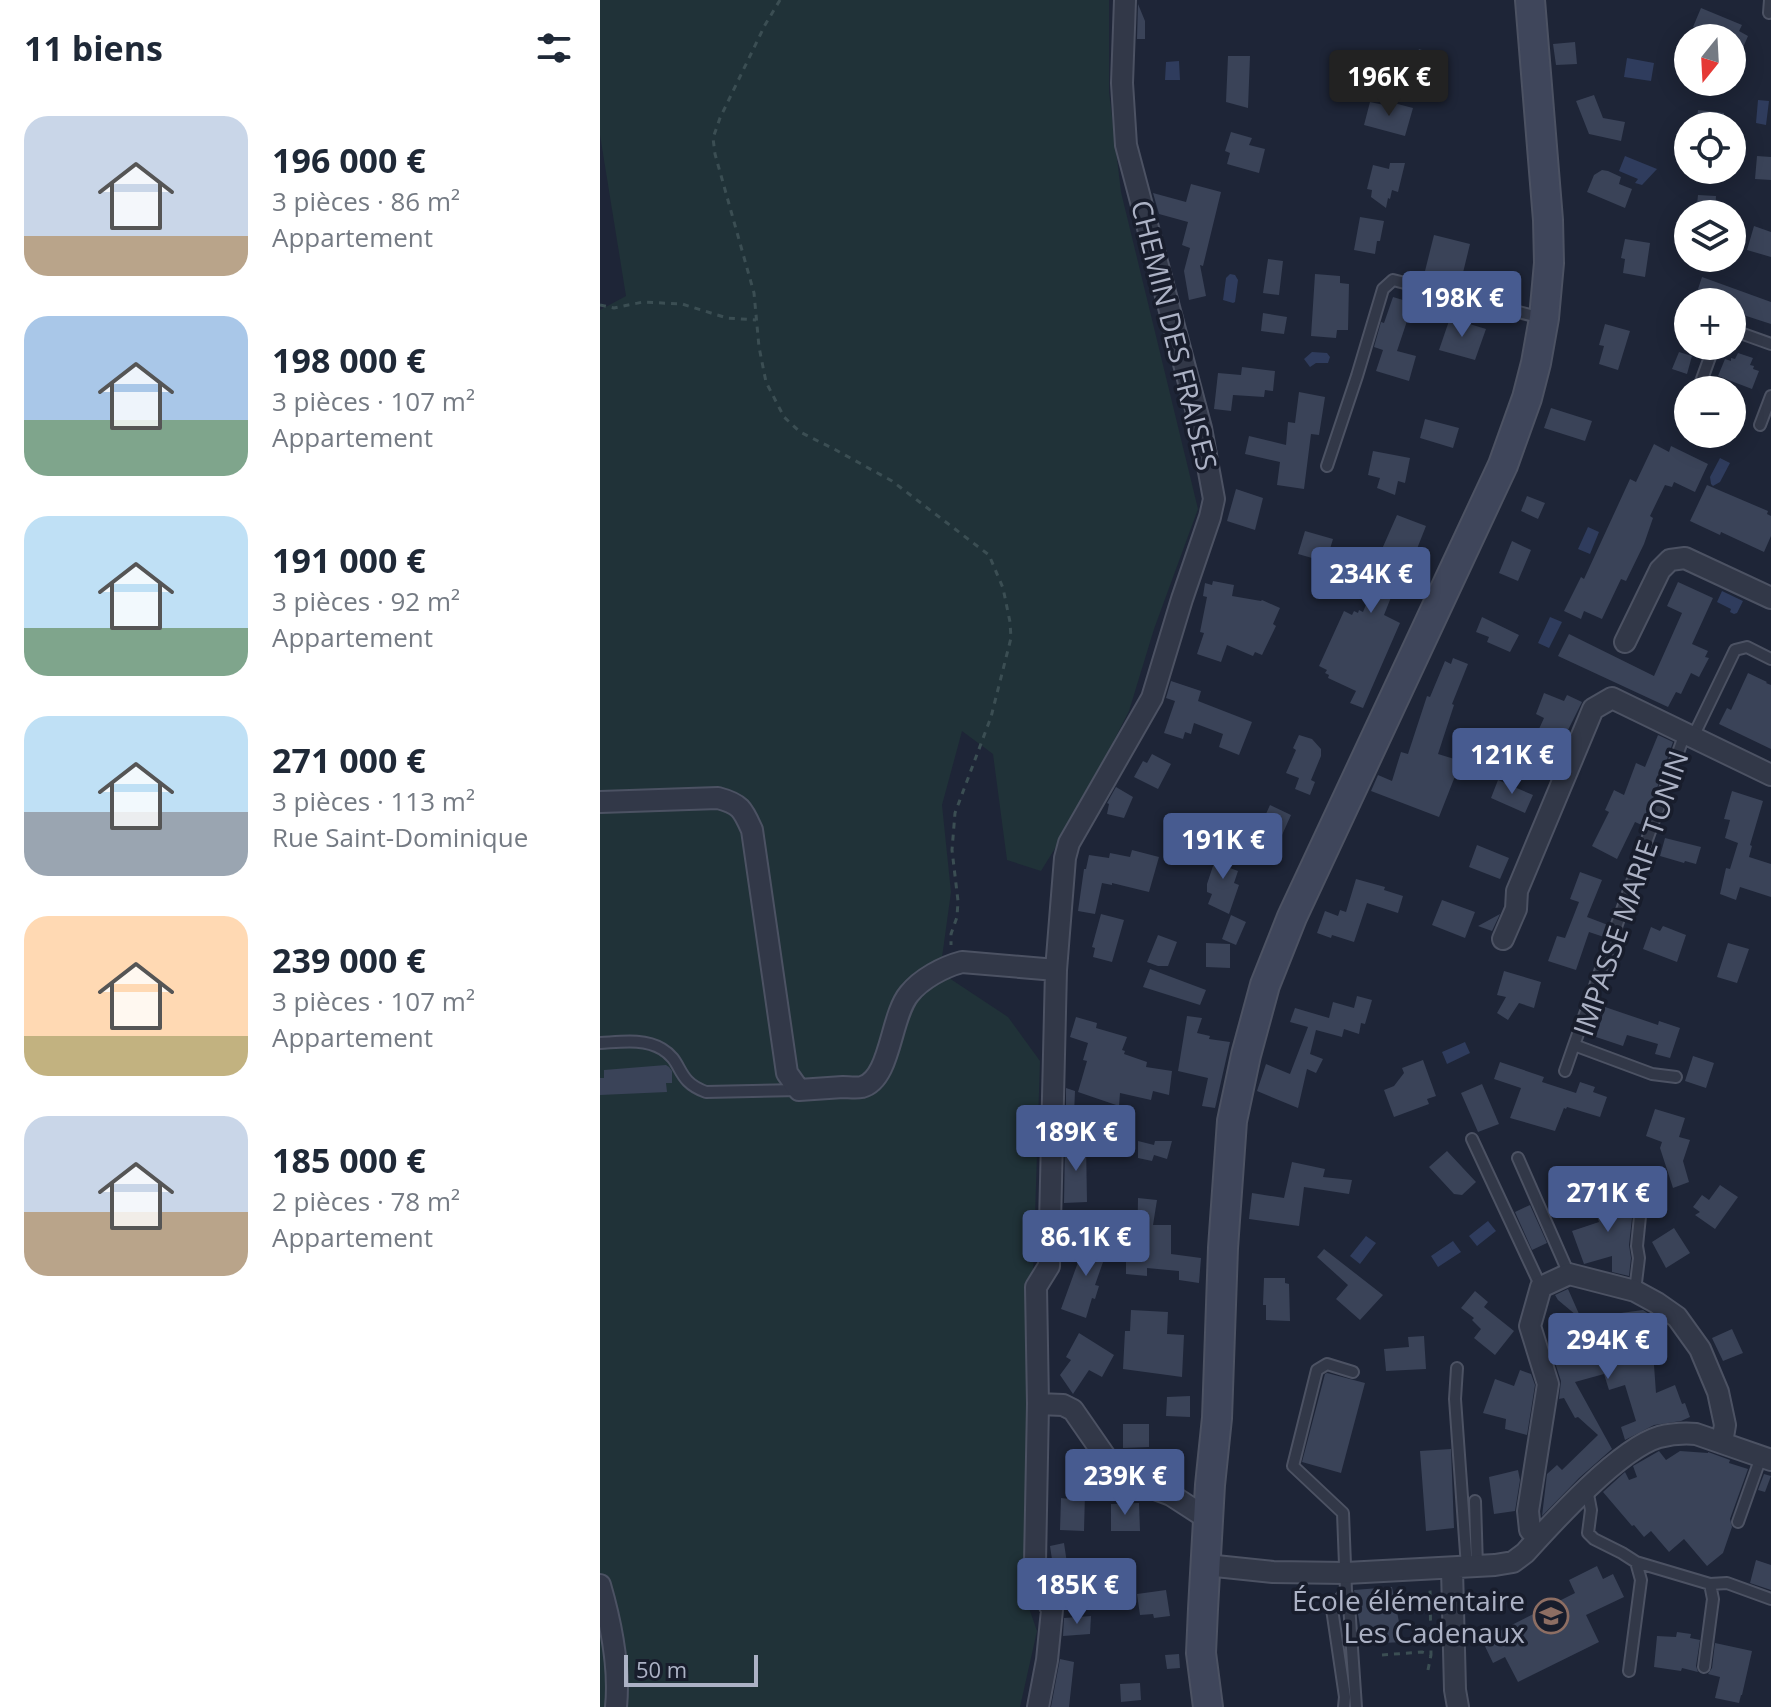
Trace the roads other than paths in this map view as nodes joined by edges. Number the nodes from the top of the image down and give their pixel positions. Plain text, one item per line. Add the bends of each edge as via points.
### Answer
1 (1125, 0) edge
2 (1530, 0) edge
3 (1770, 0) edge
4 (1769, 13) dead end
5 (1544, 318) junction
6 (1746, 335) edge
7 (1771, 344) edge
8 (1771, 396) edge
9 (1760, 425) dead end
10 (1327, 466) dead end
11 (1771, 598) edge
12 (1625, 642) dead end
13 (1771, 659) edge
14 (1689, 735) junction
15 (1771, 775) edge
16 (600, 802) edge
17 (1503, 939) dead end
18 (1056, 970) junction
19 (600, 1043) edge
20 (1574, 1045) junction
21 (1565, 1071) dead end
22 (1676, 1077) dead end
23 (799, 1090) junction
24 (1472, 1139) dead end
25 (1518, 1158) dead end
26 (1643, 1187) dead end
27 (1569, 1274) junction
28 (1541, 1287) junction
29 (1635, 1291) junction
30 (1457, 1368) dead end
31 (1353, 1372) dead end
32 (1038, 1404) junction
33 (1722, 1443) junction
34 (1766, 1458) edge
35 (1587, 1489) junction
36 (1475, 1501) dead end
37 (1208, 1519) junction
38 (1738, 1522) dead end
39 (1538, 1538) junction
40 (1636, 1562) junction
41 (1206, 1565) junction
42 (1465, 1568) junction
43 (1346, 1582) junction
44 (1710, 1584) junction
45 (600, 1585) edge
46 (1771, 1599) edge
47 (1704, 1667) dead end
48 (1629, 1671) dead end
49 (616, 1707) edge
50 (1038, 1707) edge
51 (1208, 1707) edge
52 (1344, 1707) edge
53 (1356, 1707) edge
54 (1458, 1707) edge

1 - 18 street, CHEMIN DES FRAISES via 1126,145 1201,428 1214,499 1152,698 1069,843
2 - 5 main road via 1548,220
3 - 4 lane
5 - 10 lane via 1393,280 1383,289
5 - 37 main road via 1527,398 1503,465 1265,985 1232,1121
6 - 7 lane
8 - 9 lane
11 - 12 street via 1685,558 1670,560
13 - 14 lane, IMPASSE MARIE TONIN via 1747,647 1735,650
14 - 15 street
14 - 17 street via 1612,698 1593,709 1517,891 1516,909
14 - 20 lane, IMPASSE MARIE TONIN
16 - 23 street via 718,798 743,810 752,830 787,1073
18 - 23 street via 952,964 908,995 873,1080 862,1087
18 - 32 street, CHEMIN DES FRAISES via 1049,1266 1036,1287
19 - 23 lane via 638,1041 664,1050 692,1087 706,1092
20 - 21 lane
20 - 22 lane, IMPASSE MARIE TONIN via 1652,1074
24 - 28 lane
25 - 27 lane
26 - 29 lane
27 - 28 street
27 - 29 street
28 - 39 street via 1530,1326 1548,1384 1528,1511 1530,1530
29 - 33 street via 1677,1317 1700,1349 1718,1392 1725,1425
30 - 42 lane
31 - 43 lane via 1327,1364 1317,1370 1293,1466 1343,1513
32 - 37 street via 1073,1410 1118,1475 1171,1495
32 - 50 street, CHEMIN DES FRAISES via 1035,1563 1052,1610
33 - 34 street
33 - 35 street via 1684,1433 1658,1438 1633,1449
34 - 38 lane
35 - 39 street
35 - 40 lane via 1588,1533
36 - 42 lane
37 - 41 main road
39 - 42 street via 1513,1562
40 - 44 lane
40 - 48 lane via 1641,1580
41 - 43 street
41 - 51 main road via 1201,1653
42 - 43 street
42 - 54 street via 1454,1680
43 - 52 lane via 1332,1609
43 - 53 lane
44 - 46 lane via 1727,1583
44 - 47 lane via 1713,1599
45 - 49 street via 614,1648

